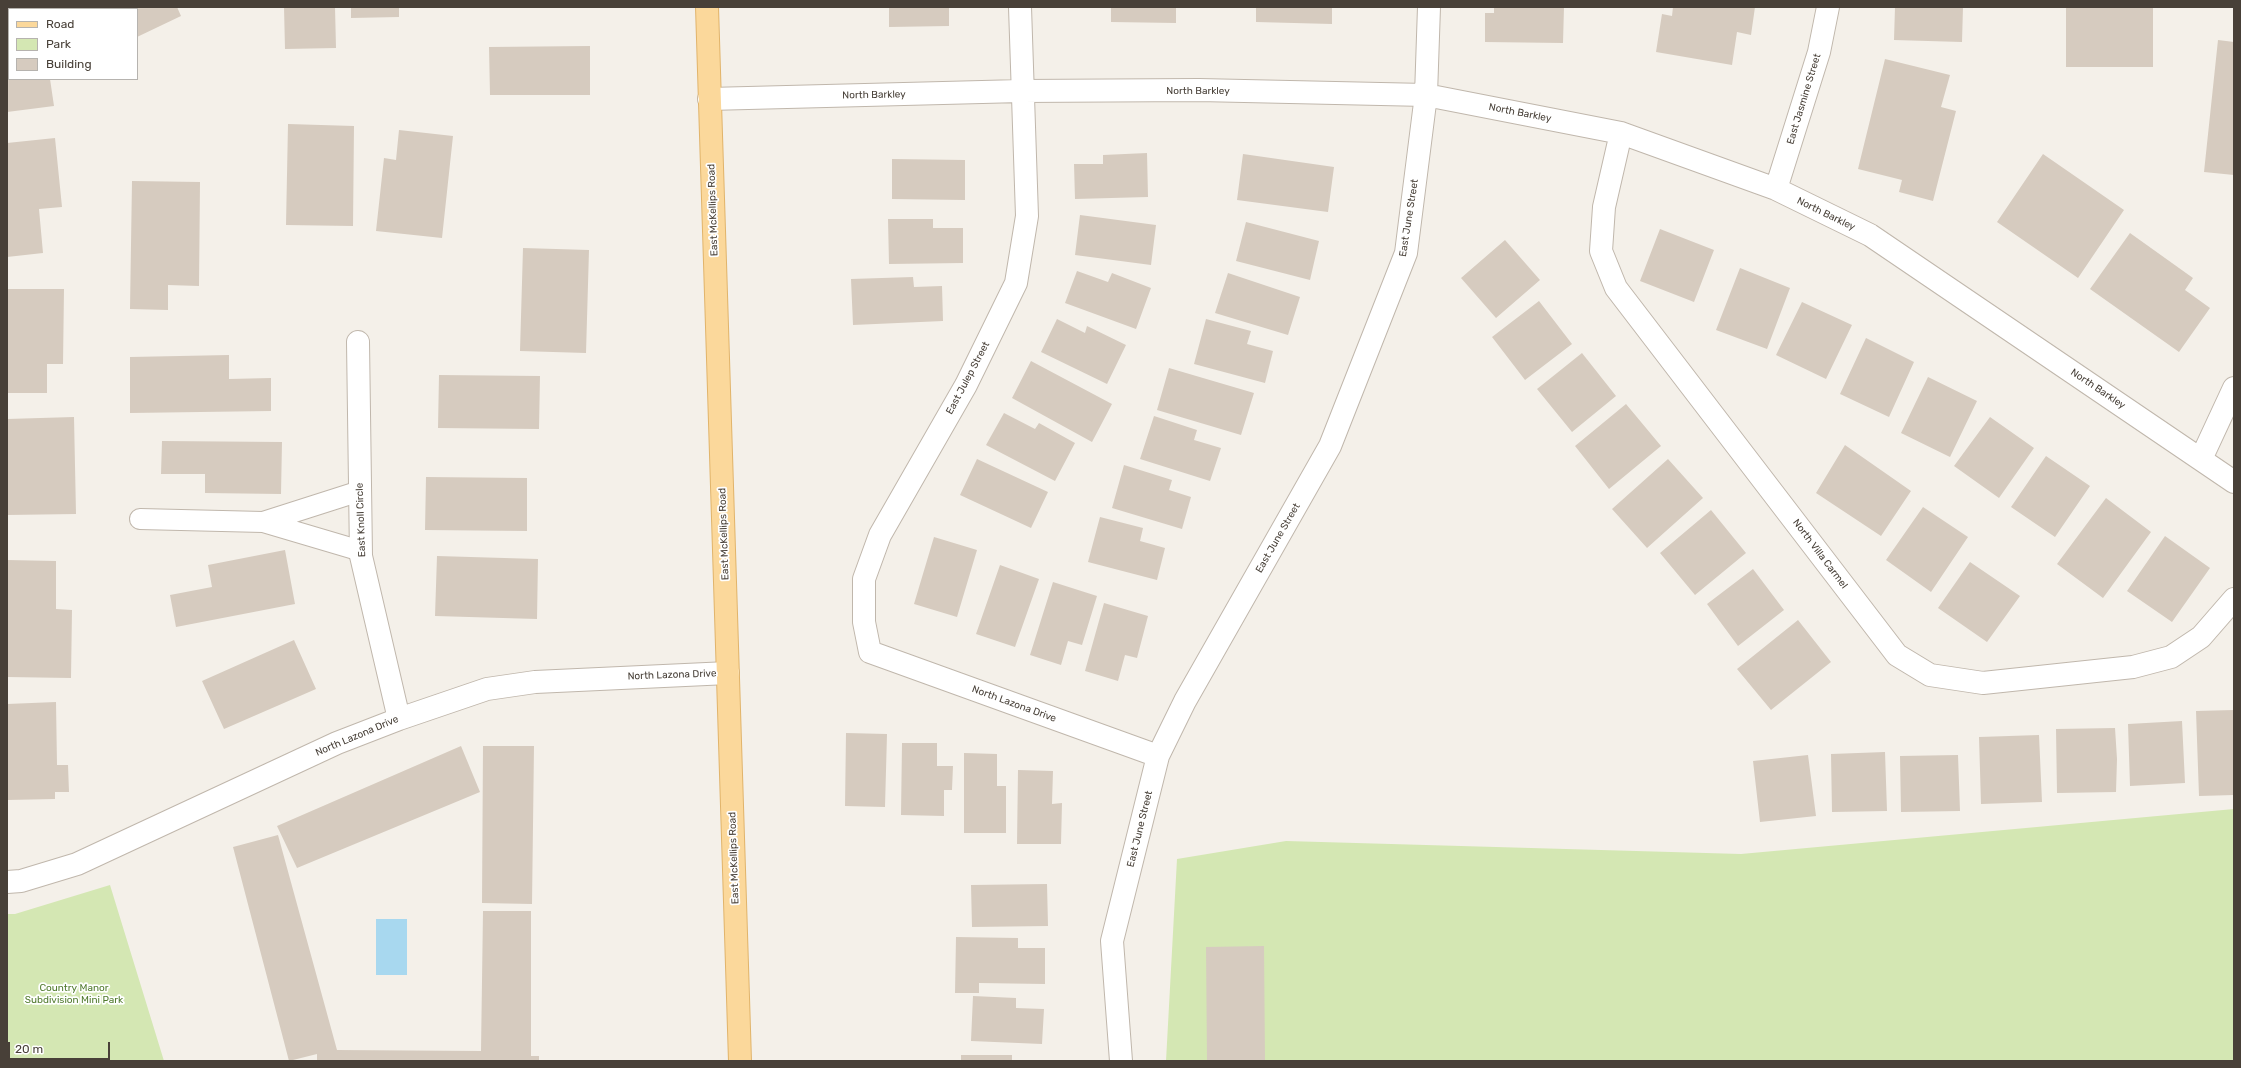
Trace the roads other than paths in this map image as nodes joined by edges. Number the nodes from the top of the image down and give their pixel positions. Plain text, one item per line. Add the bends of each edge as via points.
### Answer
1 (707, 7) edge
2 (1020, 7) edge
3 (1429, 7) edge
4 (1828, 7) edge
5 (1021, 91) junction
6 (1426, 95) junction
7 (710, 99) junction
8 (1621, 133) junction
9 (1776, 189) junction
10 (358, 342) dead end
11 (2234, 388) edge
12 (2201, 459) junction
13 (2234, 482) edge
14 (360, 491) junction
15 (140, 519) dead end
16 (263, 522) junction
17 (361, 551) junction
18 (2234, 599) edge
19 (870, 652) joint
20 (728, 673) junction
21 (399, 719) junction
22 (1158, 756) junction
23 (7, 882) edge
24 (740, 1061) edge
25 (1120, 1061) edge

1 - 7 main road, East McKellips Road
2 - 5 street, East Julep Street
3 - 6 street, East June Street
4 - 9 street, East Jasmine Street via 1819,52
5 - 6 street, North Barkley via 1199,90
5 - 7 street, North Barkley
5 - 19 street, East Julep Street via 1027,216 1016,283 966,385 880,535 864,579 864,622
6 - 8 street, North Barkley
6 - 22 street, East June Street via 1406,253 1330,446 1185,702
7 - 20 main road, East McKellips Road
8 - 9 street, North Barkley
8 - 18 street, North Villa Carmel via 1604,207 1601,251 1616,288 1897,655 1930,675 1983,683 2133,667 2171,657 2201,637
9 - 12 street, North Barkley via 1870,235
10 - 14 street, East Knoll Circle
11 - 12 street
12 - 13 street, North Barkley
14 - 16 lane
14 - 17 street, East Knoll Circle
15 - 16 lane
16 - 17 lane
17 - 21 street, East Knoll Circle
19 - 22 street, North Lazona Drive
20 - 21 street, North Lazona Drive via 535,682 487,689
20 - 24 main road, East McKellips Road
21 - 23 street, North Lazona Drive via 337,743 76,864 21,881
22 - 25 street, East June Street via 1112,941

